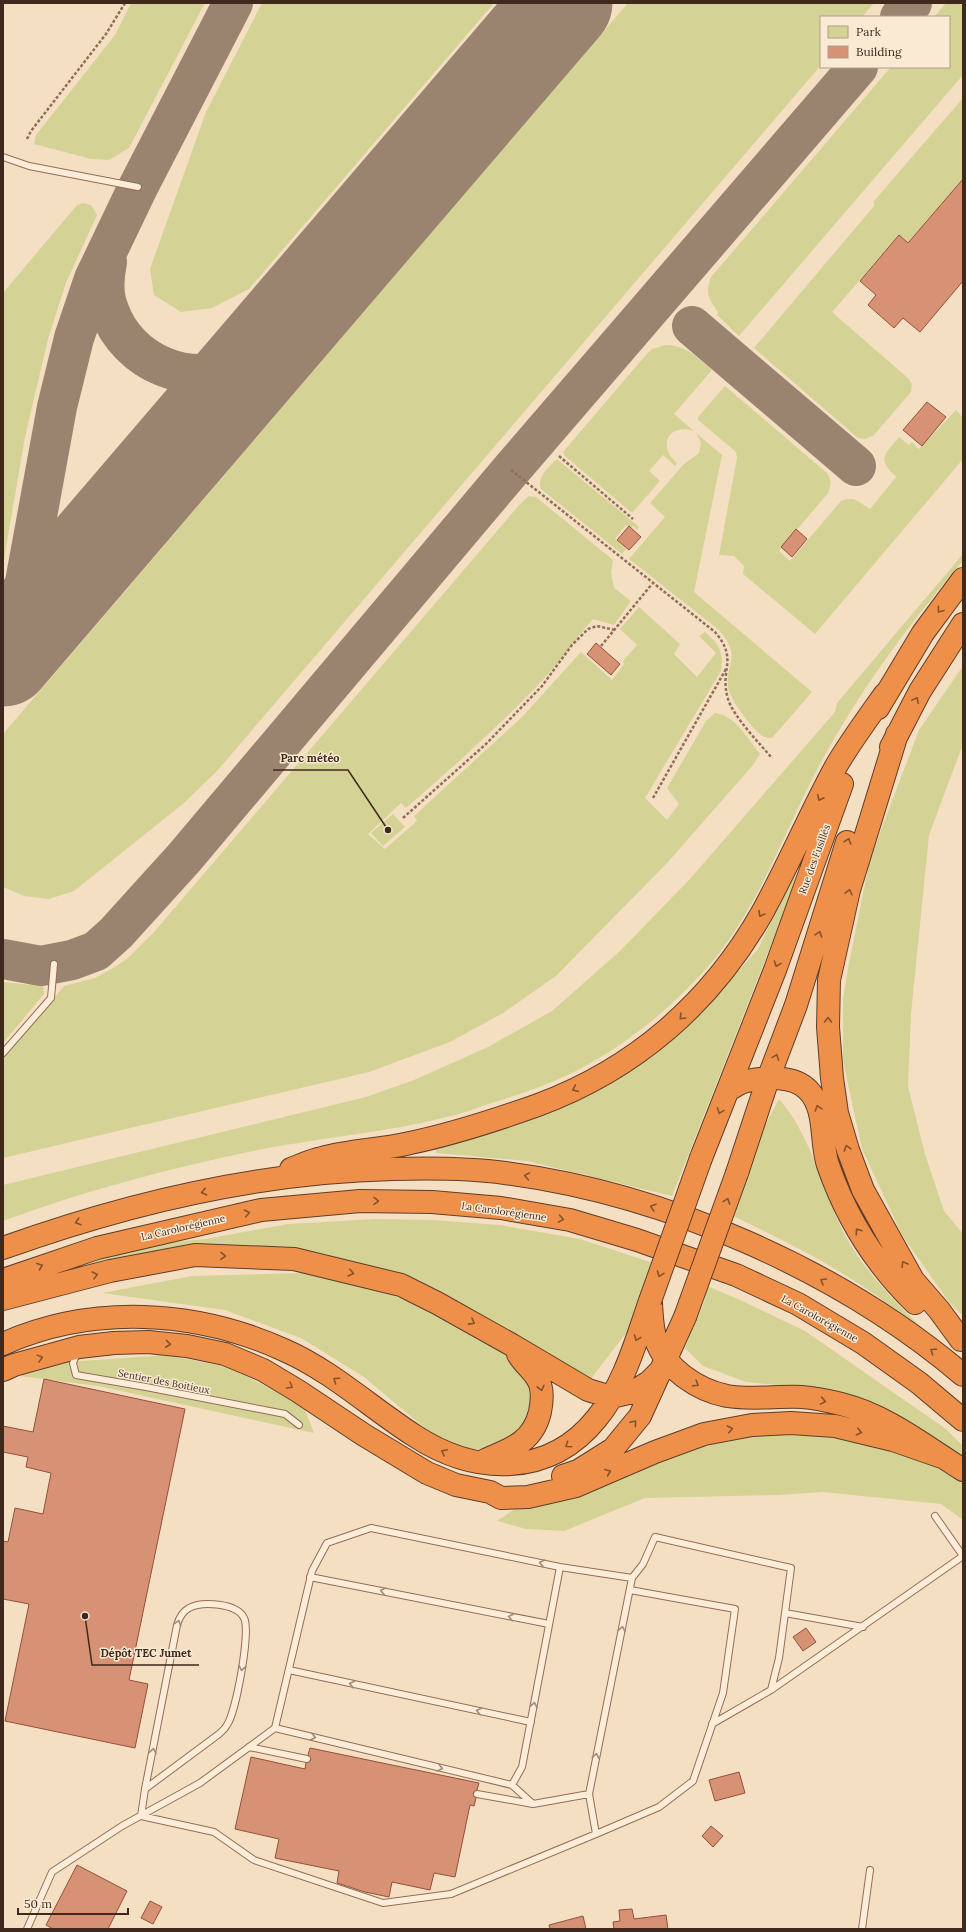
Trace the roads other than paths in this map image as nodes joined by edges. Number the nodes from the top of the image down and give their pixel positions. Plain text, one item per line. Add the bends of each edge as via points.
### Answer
1 (3, 157) edge
2 (138, 188) dead end
3 (963, 579) edge
4 (963, 624) edge
5 (885, 694) junction
6 (897, 734) junction
7 (54, 964) dead end
8 (3, 1053) edge
9 (768, 1079) junction
10 (728, 1090) junction
11 (256, 1181) junction
12 (3, 1248) edge
13 (3, 1280) edge
14 (3, 1299) edge
15 (650, 1301) junction
16 (76, 1335) junction
17 (962, 1341) edge
18 (3, 1344) edge
19 (512, 1345) junction
20 (663, 1364) junction
21 (3, 1370) edge
22 (963, 1375) edge
23 (611, 1397) junction
24 (963, 1420) edge
25 (299, 1425) dead end
26 (942, 1457) junction
27 (478, 1463) junction
28 (963, 1470) edge
29 (490, 1492) junction
30 (935, 1516) dead end
31 (963, 1556) edge
32 (560, 1567) junction
33 (310, 1577) junction
34 (632, 1578) junction
35 (630, 1590) junction
36 (785, 1613) junction
37 (549, 1624) junction
38 (863, 1627) junction
39 (289, 1670) junction
40 (771, 1690) junction
41 (531, 1722) junction
42 (712, 1724) junction
43 (275, 1728) junction
44 (249, 1747) junction
45 (307, 1759) dead end
46 (512, 1785) junction
47 (145, 1789) junction
48 (476, 1794) dead end
49 (589, 1794) junction
50 (533, 1804) junction
51 (141, 1816) junction
52 (596, 1834) junction
53 (870, 1870) dead end
54 (27, 1929) edge
55 (862, 1929) edge

1 - 2 lane via 29,166
3 -> 5 highway, Rue des Fusillés via 923,633
6 -> 4 highway via 920,691
5 -> 10 highway, Rue des Fusillés via 841,785 775,970
5 -> 11 highway via 836,768 782,876 737,952 706,991 673,1026 635,1055 582,1086 540,1104 477,1126 409,1144 322,1157
9 -> 6 highway via 798,998 849,838
17 -> 6 highway via 913,1280 863,1190 837,1113 832,1078 828,1027 829,980 849,890
7 - 8 lane via 51,998
9 - 10 highway via 746,1081
17 -> 9 highway via 932,1320 911,1299 878,1260 854,1225 839,1196 828,1163 821,1118 814,1097 808,1089 799,1084 788,1080
20 -> 9 highway, bridge via 685,1317
10 -> 15 highway, Rue des Fusillés, bridge
11 -> 12 highway via 106,1214
22 -> 11 highway via 942,1357 879,1313 814,1275 746,1241 649,1206 576,1185 504,1172 431,1168 355,1170
13 -> 24 highway, La Carolorégienne via 97,1248 261,1210 360,1201 432,1202 501,1208 570,1220 637,1240 736,1276 791,1301 863,1343 919,1383
14 -> 19 highway via 110,1271 195,1255 294,1259 401,1285
15 - 20 highway via 654,1331
15 -> 23 highway, Rue des Fusillés via 623,1374
16 - 18 highway
21 -> 16 highway
16 - 25 lane, Sentier des Boitieux via 73,1363 76,1375 285,1414
27 -> 16 highway, Rue des Fusillés via 450,1454 416,1437 320,1369 285,1350 244,1334 173,1318 128,1316
16 -> 29 highway via 187,1346 225,1354 263,1370 428,1473 456,1485
19 - 23 highway via 588,1390
19 -> 27 highway via 520,1358 534,1372 540,1384 543,1400 538,1423 528,1437 515,1448
20 - 23 highway via 649,1382 633,1392
20 -> 26 highway via 701,1387 726,1396 804,1397 842,1404 906,1433
29 -> 20 highway via 546,1482 578,1471 612,1449 640,1416
23 -> 27 highway, Rue des Fusillés via 598,1418 580,1437 560,1451 534,1462 504,1465
26 - 28 highway
29 -> 26 highway via 501,1498 528,1497 576,1486 704,1434 752,1425 791,1423 835,1426 893,1440
30 - 31 lane
31 - 38 lane
32 -> 33 lane via 371,1528 327,1543
32 - 34 lane
32 - 37 lane
37 -> 33 lane
33 - 39 lane
34 - 35 lane
34 - 36 lane via 644,1564 654,1537 791,1568
35 - 42 lane via 736,1609 723,1693
49 -> 35 lane
36 - 38 lane
36 - 40 lane via 779,1658
41 -> 37 lane
38 - 40 lane
41 -> 39 lane
39 - 43 lane
40 - 42 lane
41 - 46 lane via 522,1767
42 - 52 lane via 693,1781 659,1807
43 - 44 lane
43 -> 46 lane
44 - 45 lane
44 - 51 lane via 200,1783
46 - 50 lane
47 -> 47 lane via 180,1616 189,1608 207,1604 227,1606 240,1612 245,1619 243,1666 227,1726
47 - 51 lane
48 - 50 lane
49 - 50 lane
49 - 52 lane
51 - 52 lane via 214,1832 254,1860 383,1903 451,1894
51 - 54 lane via 52,1872
53 - 55 lane

